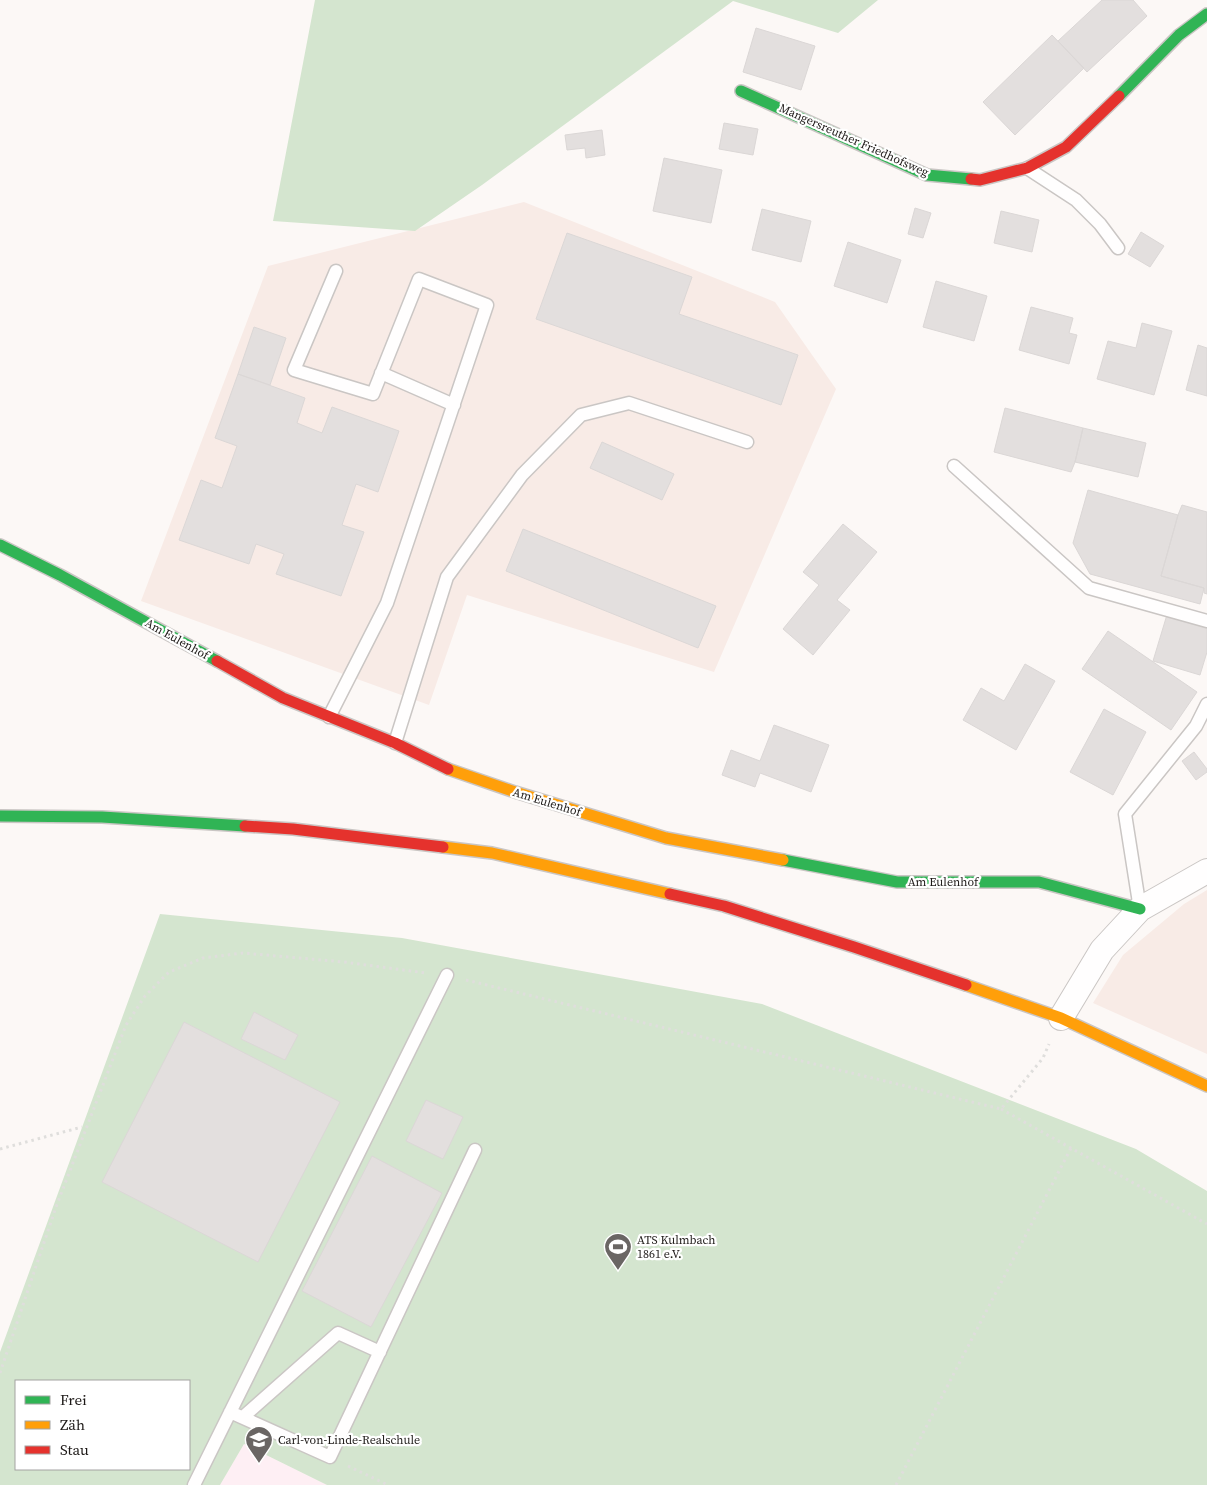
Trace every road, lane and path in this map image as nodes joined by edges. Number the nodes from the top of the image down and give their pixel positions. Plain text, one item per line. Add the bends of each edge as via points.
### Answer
1 (1207, 14) edge
2 (741, 91) dead end
3 (1028, 168) junction
4 (1118, 248) dead end
5 (336, 271) dead end
6 (381, 374) junction
7 (454, 405) junction
8 (747, 442) dead end
9 (954, 466) dead end
10 (0, 545) edge
11 (1207, 621) edge
12 (1207, 704) edge
13 (329, 716) junction
14 (395, 743) junction
15 (0, 816) edge
16 (1207, 871) edge
17 (1140, 909) junction
18 (447, 976) junction
19 (1061, 1018) junction
20 (1207, 1086) edge
21 (1001, 1109) junction
22 (82, 1127) dead end
23 (1071, 1148) junction
24 (0, 1149) edge
25 (475, 1150) dead end
26 (1207, 1224) edge
27 (380, 1352) junction
28 (0, 1373) edge
29 (230, 1412) junction
30 (243, 1417) junction
31 (330, 1457) junction
32 (194, 1485) edge
33 (388, 1485) edge
34 (896, 1485) edge

1 - 3 street, Mangersreuther Friedhofsweg via 1179,35 1066,146
2 - 3 street, Mangersreuther Friedhofsweg via 927,175 980,180
3 - 4 lane via 1076,200
5 - 6 lane via 294,370 373,394
6 - 7 lane
6 - 7 lane via 419,278 487,305
7 - 13 lane via 387,603
8 - 14 lane via 629,403 582,416 522,475 447,577
9 - 11 lane via 1089,588
10 - 13 street, Am Eulenhof via 283,698
12 - 17 lane via 1196,726 1125,814
13 - 14 street, Am Eulenhof
14 - 17 street, Am Eulenhof via 452,771 666,838 897,882 1039,882
15 - 19 street via 102,817 293,829 492,853 724,906
16 - 17 street
17 - 19 street via 1102,950
18 - 21 path
18 - 28 path via 243,953 203,958 169,972 145,996 126,1025 56,1207
18 - 29 lane
19 - 20 street
19 - 21 path via 1043,1058
21 - 23 path
22 - 24 path
23 - 26 path
23 - 34 path
25 - 27 lane
27 - 30 lane via 338,1333
27 - 31 lane
29 - 30 lane
29 - 32 lane
30 - 31 lane
31 - 33 path

